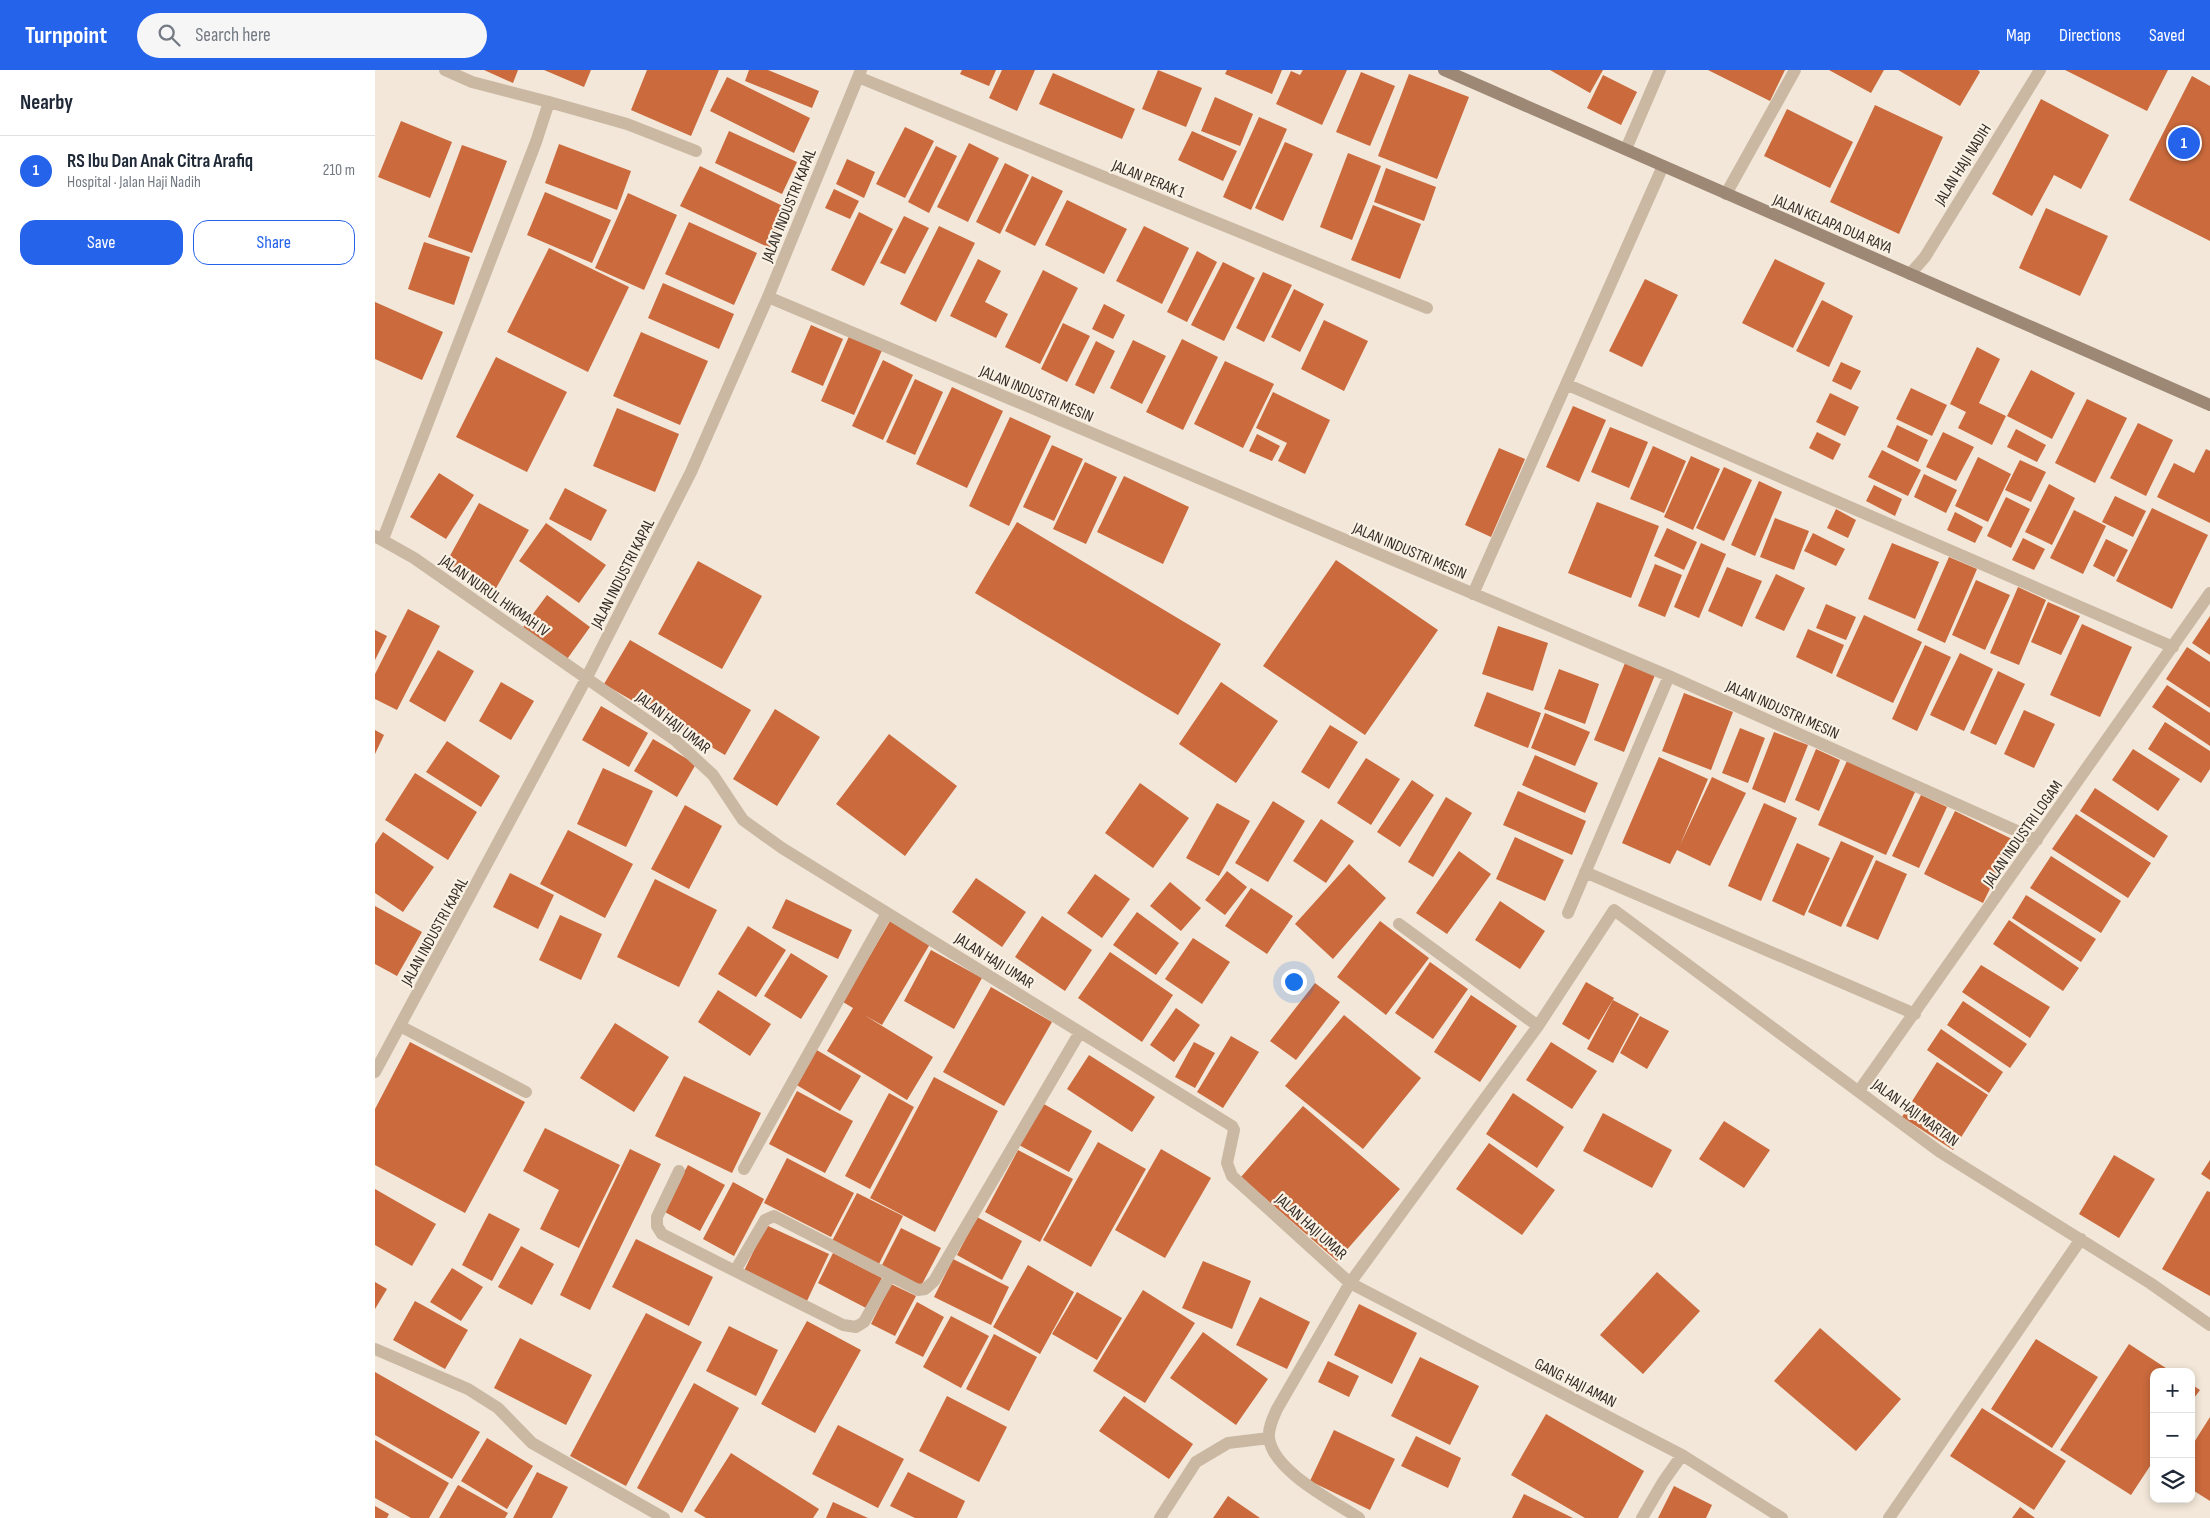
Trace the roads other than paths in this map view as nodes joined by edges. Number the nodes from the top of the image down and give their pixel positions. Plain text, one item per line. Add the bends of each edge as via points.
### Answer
1 (445, 70) edge
2 (1444, 70) edge
3 (1661, 70) edge
4 (1795, 70) edge
5 (2040, 70) edge
6 (859, 74) edge
7 (549, 102) junction
8 (1626, 150) junction
9 (696, 151) dead end
10 (1663, 166) junction
11 (1726, 194) junction
12 (1910, 274) junction
13 (768, 297) junction
14 (1427, 308) dead end
15 (1568, 385) junction
16 (2210, 405) edge
17 (379, 537) edge
18 (2210, 593) edge
19 (1473, 594) junction
20 (2173, 647) junction
21 (1669, 676) junction
22 (586, 679) junction
23 (2037, 840) junction
24 (1585, 872) junction
25 (887, 913) junction
26 (1567, 913) dead end
27 (1399, 924) dead end
28 (1915, 1014) junction
29 (400, 1026) junction
30 (1538, 1026) junction
31 (1080, 1032) junction
32 (375, 1072) edge
33 (1859, 1091) junction
34 (526, 1092) dead end
35 (744, 1170) dead end
36 (679, 1171) dead end
37 (2081, 1239) junction
38 (735, 1271) junction
39 (890, 1276) junction
40 (1350, 1283) junction
41 (2210, 1324) edge
42 (375, 1349) edge
43 (1269, 1438) junction
44 (1682, 1455) junction
45 (664, 1518) edge
46 (1161, 1518) edge
47 (1359, 1518) edge
48 (1642, 1518) edge
49 (1782, 1518) edge
50 (1889, 1518) edge

1 - 7 street via 472,82
2 - 8 main road, JALAN KELAPA DUA RAYA
3 - 8 street
4 - 11 street
5 - 12 street, JALAN HAJI NADIH via 1925,257
6 - 13 street, JALAN INDUSTRI KAPAL
6 - 14 street, JALAN PERAK 1
7 - 9 street via 627,124
7 - 17 street
8 - 10 main road, JALAN KELAPA DUA RAYA
10 - 11 main road, JALAN KELAPA DUA RAYA
10 - 15 street
11 - 12 main road, JALAN KELAPA DUA RAYA
12 - 16 main road, JALAN KELAPA DUA RAYA
13 - 19 street, JALAN INDUSTRI MESIN
13 - 22 street, JALAN INDUSTRI KAPAL via 691,472
15 - 19 street
15 - 20 street
17 - 22 street, JALAN NURUL HIKMAH IV
18 - 20 street, JALAN INDUSTRI LOGAM
19 - 21 street, JALAN INDUSTRI MESIN
20 - 23 street, JALAN INDUSTRI LOGAM
21 - 23 street, JALAN INDUSTRI MESIN
21 - 24 street
22 - 25 street, JALAN HAJI UMAR via 696,757 713,775 743,820
22 - 29 street, JALAN INDUSTRI KAPAL
23 - 28 street, JALAN INDUSTRI LOGAM
24 - 26 street
24 - 28 street
25 - 31 street, JALAN HAJI UMAR
25 - 35 street
27 - 30 street
28 - 33 street, JALAN INDUSTRI LOGAM
29 - 32 street, JALAN INDUSTRI KAPAL
29 - 34 street
30 - 33 street, JALAN HAJI MARTAN via 1614,910
30 - 40 street
31 - 39 street via 934,1281 925,1289 918,1290
31 - 40 street, JALAN HAJI UMAR via 1232,1126 1234,1130 1227,1163 1232,1176
33 - 37 street, JALAN HAJI MARTAN via 1940,1152
36 - 38 street via 657,1218 661,1234
37 - 41 street, JALAN HAJI MARTAN
37 - 50 street
38 - 39 street via 843,1325 856,1326 864,1322
38 - 39 street via 765,1220 774,1216
40 - 43 street via 1277,1409
40 - 44 street, GANG HAJI AMAN
42 - 45 street via 468,1390 498,1408 532,1443
43 - 46 street via 1228,1443 1196,1462
43 - 47 street via 1274,1454 1289,1471
44 - 48 street
44 - 49 street, GANG HAJI AMAN

